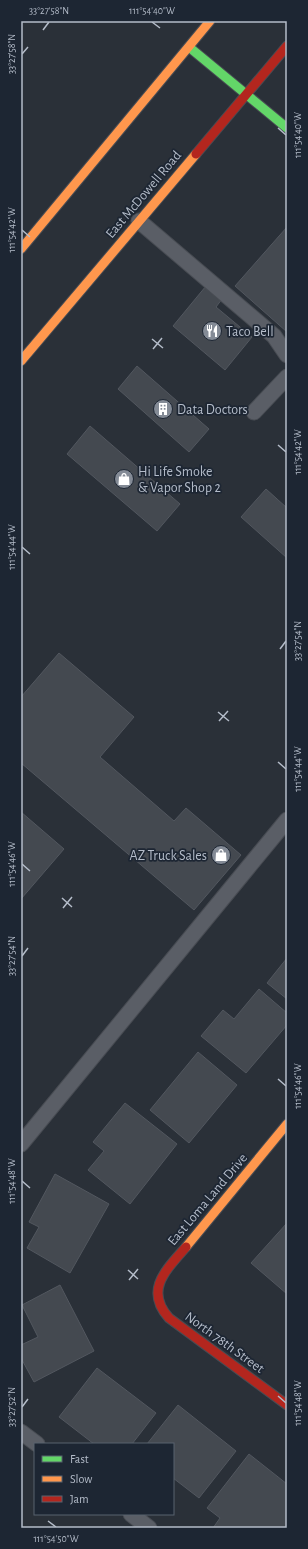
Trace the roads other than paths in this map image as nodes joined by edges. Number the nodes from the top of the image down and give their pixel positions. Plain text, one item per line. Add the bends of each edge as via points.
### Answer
1 (210, 21) edge
2 (287, 46) edge
3 (189, 47) junction
4 (247, 94) junction
5 (287, 128) edge
6 (139, 221) junction
7 (21, 250) edge
8 (287, 356) edge
9 (21, 361) edge
10 (287, 377) edge
11 (254, 412) dead end
12 (287, 820) edge
13 (287, 1124) edge
14 (21, 1144) edge
15 (155, 1295) joint
16 (287, 1405) edge
17 (21, 1432) edge
18 (36, 1443) edge
19 (131, 1515) edge
20 (149, 1528) edge

1 - 3 main road
2 - 4 main road, East McDowell Road
3 - 4 main road
3 - 7 main road
4 - 5 main road
4 - 6 main road, East McDowell Road
6 - 8 lane via 274,336
6 - 9 main road, East McDowell Road
10 - 11 lane
12 - 14 lane
13 - 15 main road, East Loma Land Drive via 169,1267
15 - 16 main road, North 78th Street via 159,1308 169,1318
17 - 18 lane
19 - 20 lane

